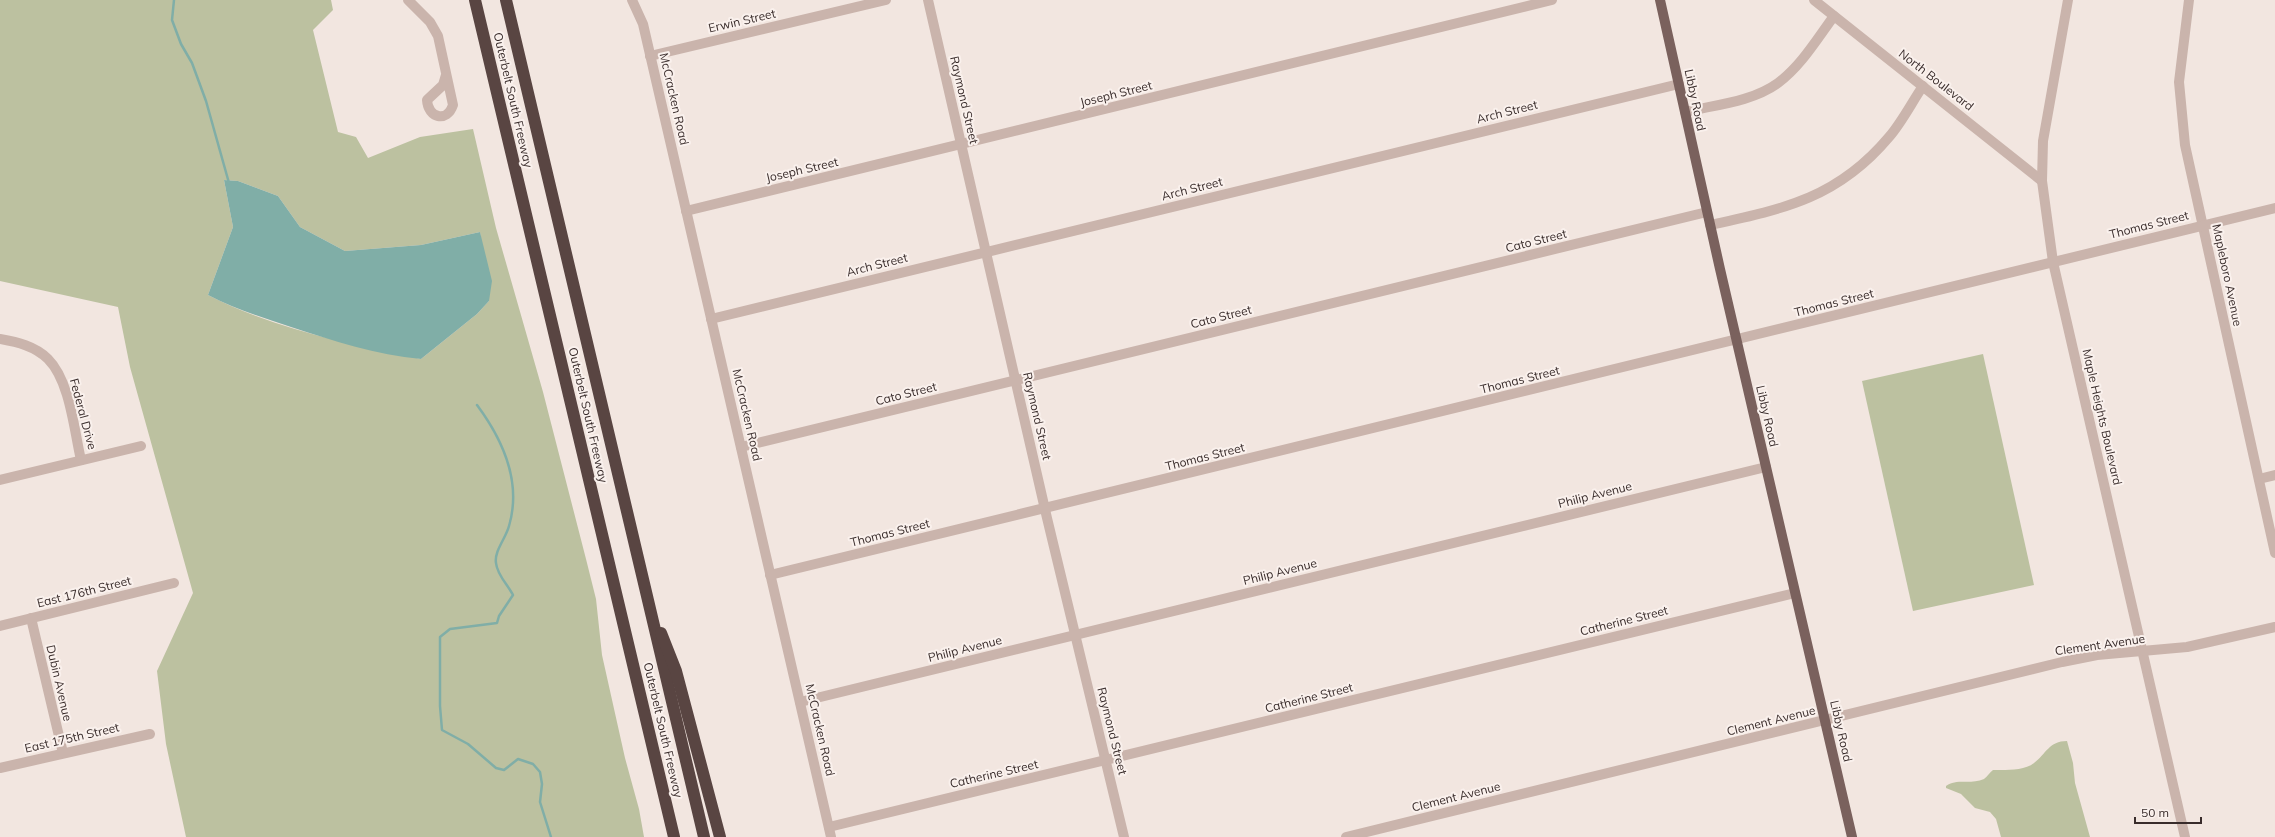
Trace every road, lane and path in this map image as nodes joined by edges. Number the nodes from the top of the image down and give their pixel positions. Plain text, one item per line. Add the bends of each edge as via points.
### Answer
1 (408, 0) edge
2 (475, 0) edge
3 (506, 0) edge
4 (632, 0) edge
5 (886, 0) edge
6 (928, 0) edge
7 (1552, 0) edge
8 (1660, 0) edge
9 (1814, 0) edge
10 (2068, 0) edge
11 (2189, 0) edge
12 (1834, 16) junction
13 (650, 56) junction
14 (446, 75) dead end
15 (1679, 84) junction
16 (1923, 86) junction
17 (1685, 112) junction
18 (961, 145) junction
19 (2042, 181) junction
20 (2275, 208) edge
21 (686, 211) junction
22 (1707, 212) junction
23 (2203, 224) junction
24 (1710, 225) junction
25 (985, 252) junction
26 (2054, 262) junction
27 (711, 319) junction
28 (0, 340) edge
29 (1736, 341) junction
30 (1016, 381) junction
31 (141, 446) dead end
32 (741, 447) junction
33 (81, 460) junction
34 (1766, 467) junction
35 (2275, 475) edge
36 (2259, 479) junction
37 (0, 480) edge
38 (1045, 509) junction
39 (2275, 553) edge
40 (770, 575) junction
41 (174, 583) dead end
42 (1795, 593) junction
43 (646, 598) junction
44 (31, 618) junction
45 (0, 626) edge
46 (2275, 627) edge
47 (1075, 636) junction
48 (2142, 651) junction
49 (800, 702) junction
50 (1826, 721) junction
51 (150, 734) dead end
52 (63, 753) junction
53 (1106, 761) junction
54 (0, 768) edge
55 (829, 827) junction
56 (2185, 834) edge
57 (674, 837) edge
58 (704, 837) edge
59 (720, 837) edge
60 (831, 837) edge
61 (1124, 837) edge
62 (1346, 837) edge
63 (1852, 837) edge

1 - 14 street via 435,28
2 - 57 highway, Outerbelt South Freeway
3 - 43 highway, Outerbelt South Freeway
4 - 13 street, McCracken Road via 643,24
5 - 13 street, Erwin Street
6 - 18 street, Raymond Street
7 - 18 street, Joseph Street
8 - 15 main road, Libby Road
9 - 12 street, North Boulevard
10 - 19 street, Maple Heights Boulevard via 2043,141
11 - 23 street, Mapleboro Avenue via 2179,82 2185,145
12 - 16 street, North Boulevard
12 - 17 street via 1798,65 1777,84 1738,100
13 - 21 street, McCracken Road
15 - 17 main road, Libby Road
15 - 25 street, Arch Street
16 - 19 street, North Boulevard
16 - 24 street via 1890,136 1864,163 1834,184 1807,199 1778,210
17 - 22 main road, Libby Road
18 - 21 street, Joseph Street
18 - 25 street, Raymond Street
19 - 26 street, Maple Heights Boulevard
20 - 23 street, Thomas Street
21 - 27 street, McCracken Road
22 - 24 main road, Libby Road
22 - 30 street, Cato Street
23 - 26 street, Thomas Street
23 - 36 street, Mapleboro Avenue
24 - 29 main road, Libby Road
25 - 27 street, Arch Street
25 - 30 street, Raymond Street
26 - 29 street, Thomas Street
26 - 48 street, Maple Heights Boulevard
27 - 32 street, McCracken Road
28 - 33 street, Federal Drive via 31,347 48,359 64,383
29 - 34 main road, Libby Road
29 - 38 street, Thomas Street
30 - 32 street, Cato Street
30 - 38 street, Raymond Street
31 - 33 street
32 - 40 street, McCracken Road
33 - 37 street
34 - 42 main road, Libby Road
34 - 47 street, Philip Avenue
35 - 36 street
36 - 39 street, Mapleboro Avenue
38 - 40 street, Thomas Street
38 - 47 street, Raymond Street
40 - 49 street, McCracken Road
41 - 44 street, East 176th Street
42 - 50 main road, Libby Road
42 - 53 street, Catherine Street
43 - 58 highway, Outerbelt South Freeway
43 - 59 highway via 676,671
44 - 45 street, East 176th Street
44 - 52 street, Dubin Avenue
46 - 48 street, Clement Avenue via 2187,647
47 - 49 street, Philip Avenue
47 - 53 street, Raymond Street
48 - 50 street, Clement Avenue via 2097,655 2062,662
48 - 56 street, Maple Heights Boulevard
49 - 55 street, McCracken Road
50 - 62 street, Clement Avenue
50 - 63 main road, Libby Road
51 - 52 street, East 175th Street
52 - 54 street, East 175th Street
53 - 55 street, Catherine Street
53 - 61 street, Raymond Street
55 - 60 street, McCracken Road

